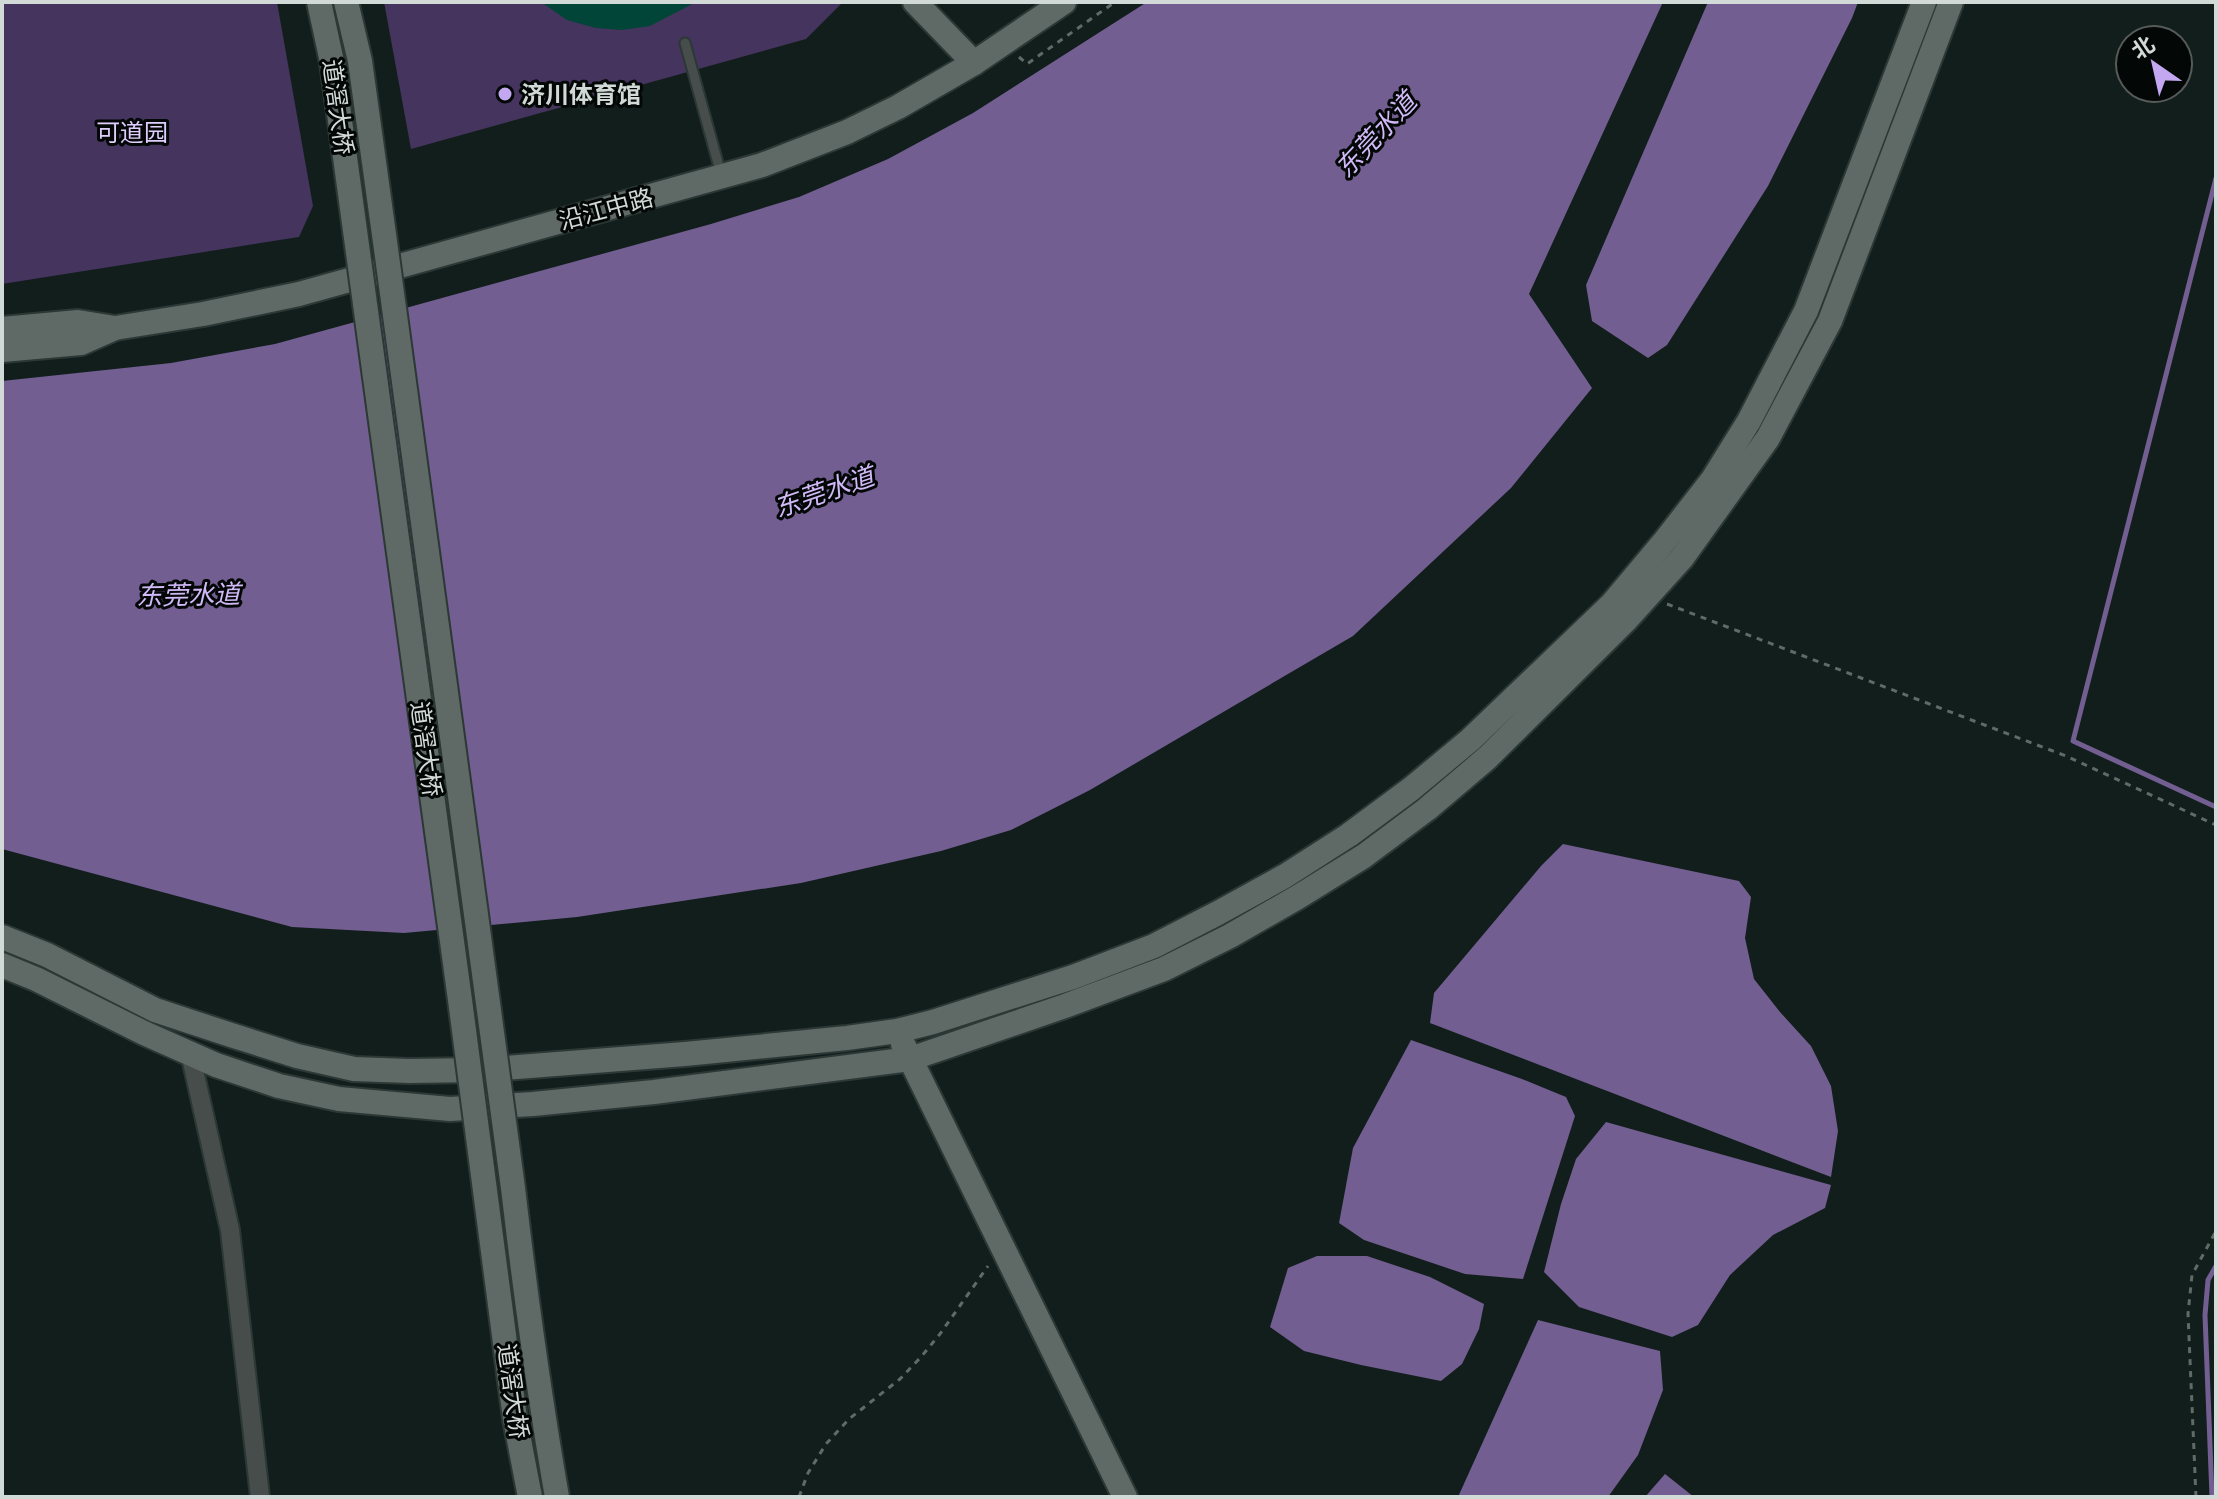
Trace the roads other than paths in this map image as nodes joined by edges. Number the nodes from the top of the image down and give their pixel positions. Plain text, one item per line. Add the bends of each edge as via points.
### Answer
1 (319, 2) edge
2 (346, 2) edge
3 (915, 2) edge
4 (1064, 2) edge
5 (1924, 2) edge
6 (1951, 2) edge
7 (685, 43) dead end
8 (974, 63) junction
9 (722, 177) junction
10 (7, 327) edge
11 (115, 328) junction
12 (2, 350) edge
13 (2, 937) edge
14 (2, 965) edge
15 (897, 1031) junction
16 (190, 1053) junction
17 (910, 1059) junction
18 (260, 1497) edge
19 (530, 1497) edge
20 (557, 1497) edge
21 (1125, 1497) edge

1 - 19 street, 道滘大桥, bridge via 334,77 515,1419
2 - 20 street, 道滘大桥, bridge via 360,61
3 - 8 street
4 - 8 street, 沿江中路
5 - 15 street via 1806,311 1776,371 1713,479 1612,604 1470,740 1349,835 1285,876 1154,946
6 - 17 street via 1830,321 1805,370 1768,438 1682,558 1647,596 1487,758 1364,856 1164,969
7 - 9 lane
8 - 9 street, 沿江中路 via 847,132
9 - 11 street, 沿江中路 via 299,294
10 - 11 street via 78,322
11 - 12 street via 81,343
13 - 15 street via 155,1010 354,1069 479,1070
14 - 16 street
15 - 17 street
16 - 17 street via 279,1086 339,1099 450,1109 654,1092
16 - 18 street via 230,1230
17 - 21 street

